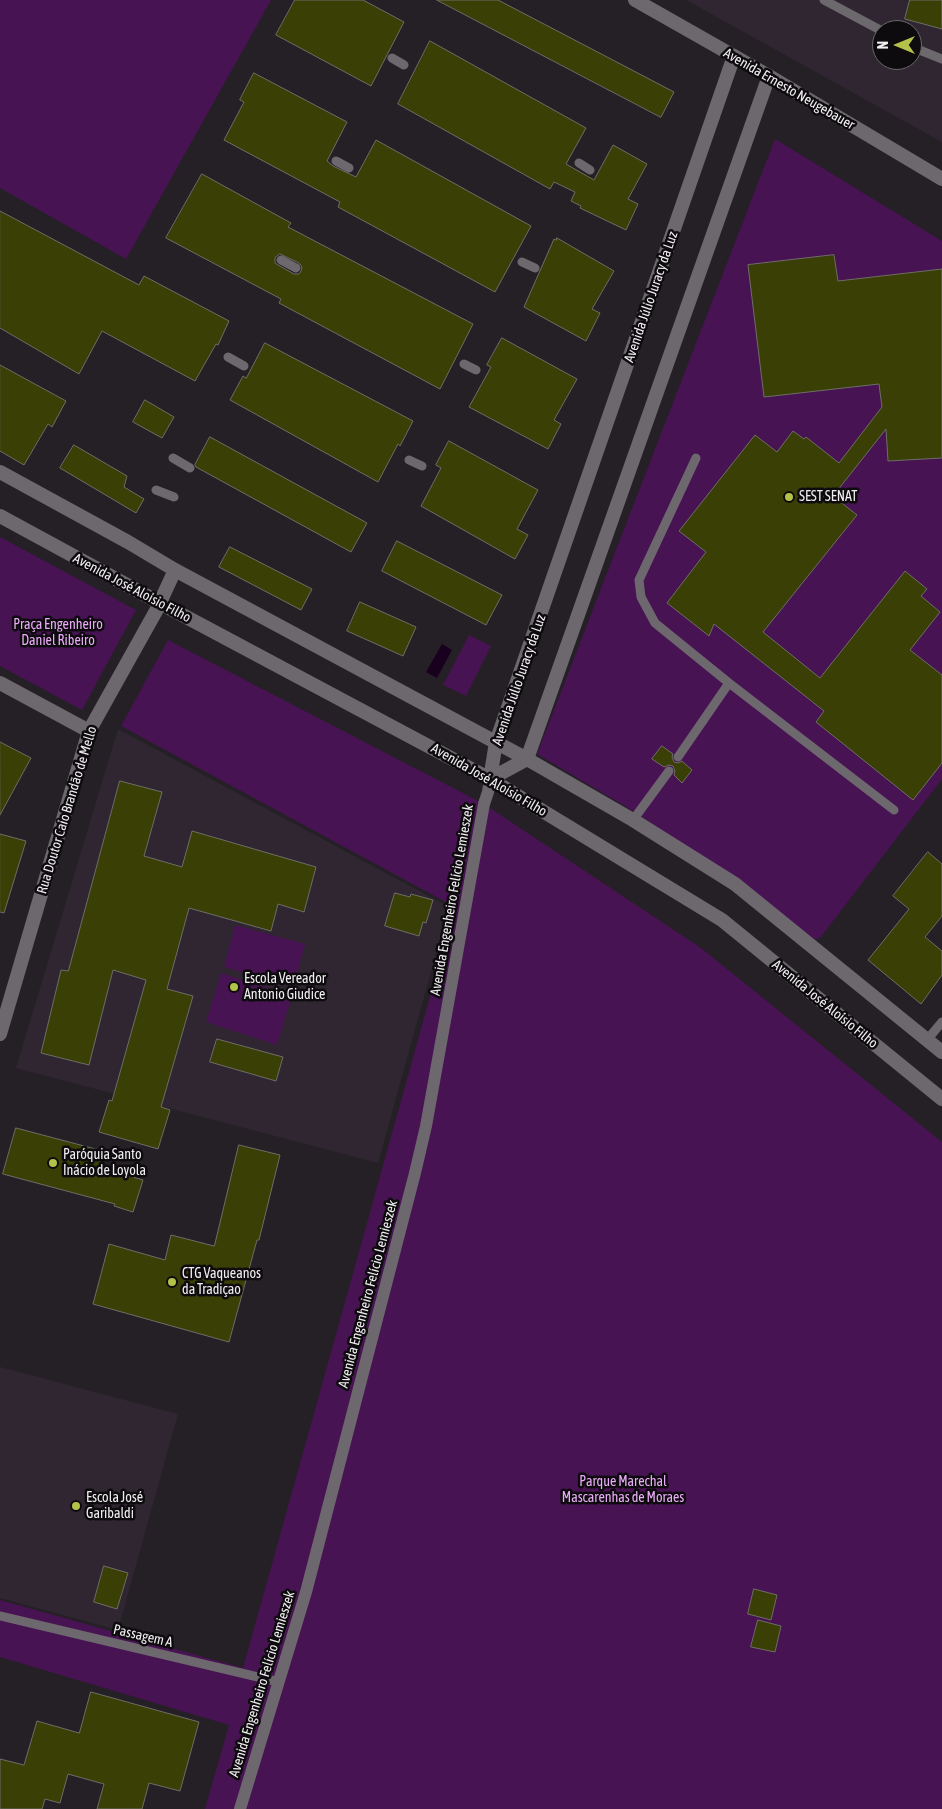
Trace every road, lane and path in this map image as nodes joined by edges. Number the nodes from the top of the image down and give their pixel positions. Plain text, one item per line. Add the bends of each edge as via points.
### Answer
1 (634, 0) edge
2 (824, 0) edge
3 (872, 26) edge
4 (922, 50) edge
5 (734, 56) junction
6 (392, 58) dead end
7 (942, 59) edge
8 (404, 64) dead end
9 (769, 76) junction
10 (336, 161) dead end
11 (579, 163) dead end
12 (349, 168) dead end
13 (590, 170) dead end
14 (942, 179) edge
15 (282, 260) dead end
16 (522, 262) dead end
17 (296, 268) dead end
18 (534, 268) dead end
19 (228, 358) dead end
20 (464, 364) dead end
21 (244, 366) dead end
22 (476, 370) dead end
23 (173, 458) dead end
24 (696, 458) dead end
25 (409, 460) dead end
26 (422, 466) dead end
27 (190, 468) dead end
28 (0, 472) edge
29 (156, 490) dead end
30 (174, 497) dead end
31 (0, 516) edge
32 (176, 570) junction
33 (160, 603) junction
34 (0, 683) edge
35 (730, 684) junction
36 (89, 731) junction
37 (496, 742) junction
38 (678, 757) dead end
39 (527, 759) junction
40 (669, 771) dead end
41 (490, 779) junction
42 (894, 810) dead end
43 (633, 820) junction
44 (942, 1022) edge
45 (0, 1034) edge
46 (927, 1040) junction
47 (942, 1052) edge
48 (942, 1099) edge
49 (0, 1616) edge
50 (279, 1682) junction
51 (240, 1809) edge

1 - 5 street, Avenida Ernesto Neugebauer
2 - 3 lane
4 - 7 lane
5 - 9 street, Avenida Ernesto Neugebauer
5 - 37 street, Avenida Júlio Juracy da Luz
6 - 8 lane
9 - 14 street, Avenida Ernesto Neugebauer
9 - 39 street
10 - 12 lane
11 - 13 lane
15 - 17 lane
16 - 18 lane
19 - 21 lane
20 - 22 lane
23 - 27 lane
24 - 35 lane via 639,580 641,597 655,623
25 - 26 lane
28 - 32 street
29 - 30 lane
31 - 33 street, Avenida José Aloísio Filho
32 - 33 street, Rua Doutor Caio Brandão de Mello
32 - 37 street
33 - 36 street, Rua Doutor Caio Brandão de Mello
33 - 41 street, Avenida José Aloísio Filho
34 - 36 street
35 - 38 lane
35 - 42 lane
36 - 45 street, Rua Doutor Caio Brandão de Mello
37 - 39 street
37 - 41 street, Avenida Júlio Juracy da Luz
39 - 41 street
39 - 43 street
40 - 43 lane
41 - 48 street, Avenida José Aloísio Filho via 722,920
41 - 50 street, Avenida Engenheiro Felício Lemieszek via 426,1126 320,1538
43 - 46 street via 735,884
44 - 46 lane
46 - 47 street
49 - 50 lane, Passagem A
50 - 51 street, Avenida Engenheiro Felício Lemieszek

